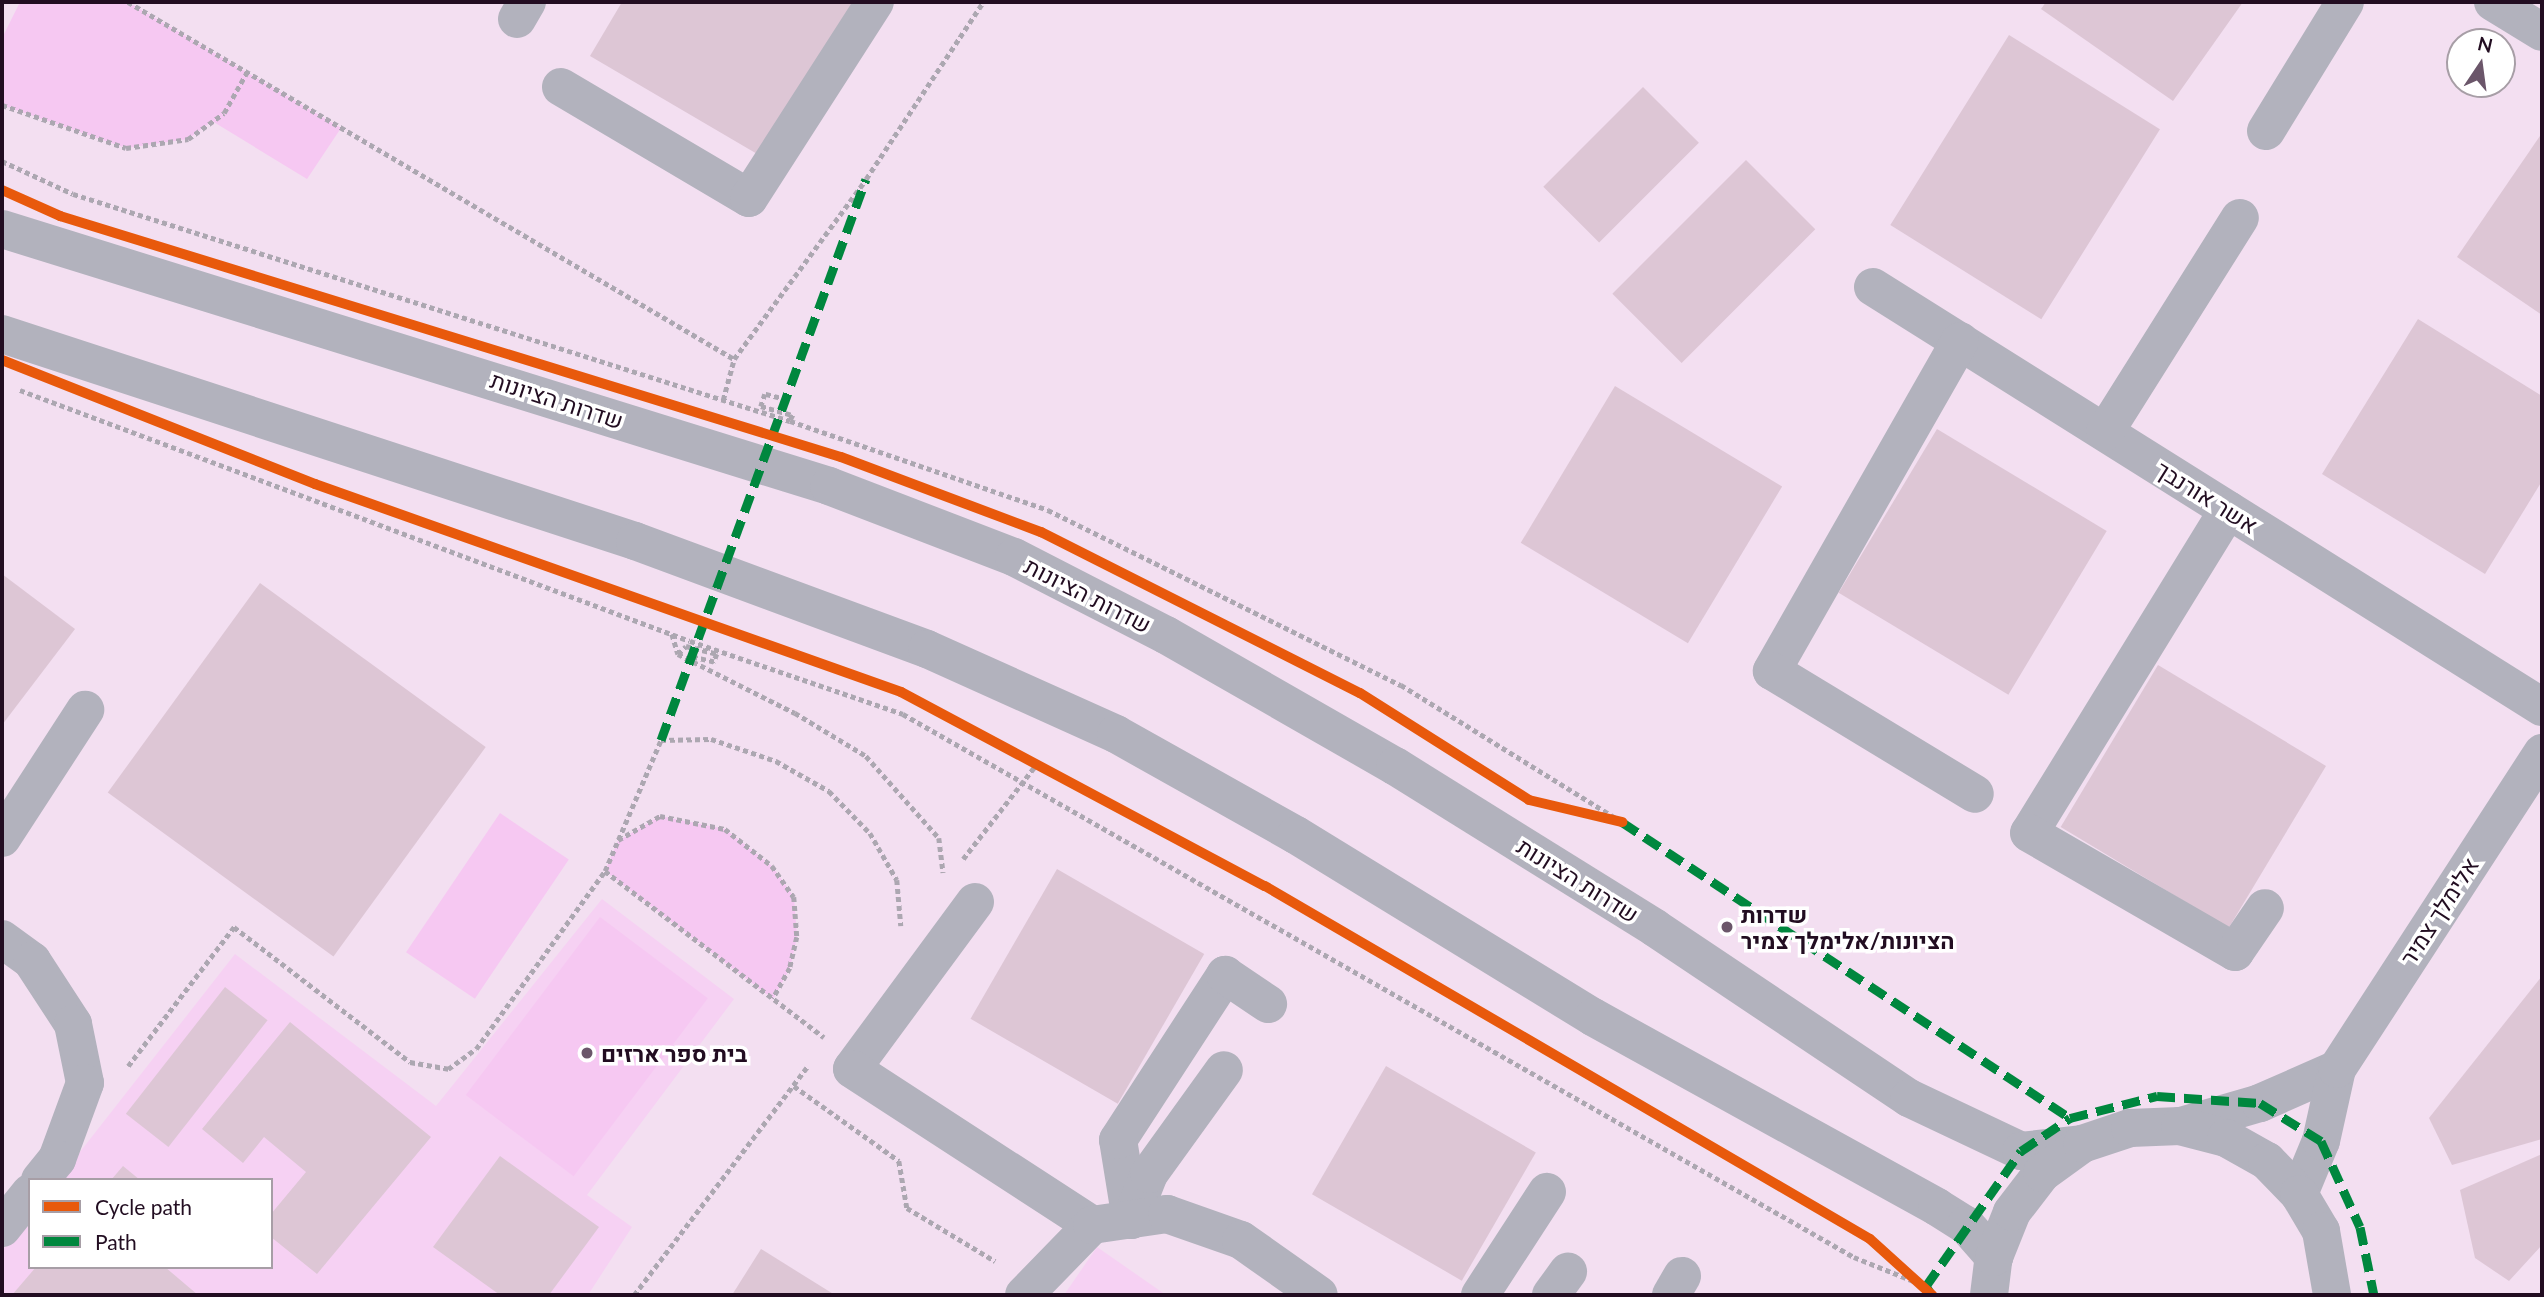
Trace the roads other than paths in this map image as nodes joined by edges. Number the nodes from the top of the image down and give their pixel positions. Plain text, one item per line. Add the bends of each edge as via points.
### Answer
1 (875, 2) edge
2 (2345, 2) edge
3 (2493, 2) edge
4 (2542, 32) edge
5 (561, 87) dead end
6 (2266, 131) dead end
7 (2240, 218) dead end
8 (2, 229) edge
9 (1873, 287) dead end
10 (2, 334) edge
11 (1960, 341) junction
12 (2105, 432) junction
13 (2228, 510) junction
14 (2542, 707) edge
15 (85, 710) dead end
16 (2542, 753) edge
17 (1975, 794) dead end
18 (2, 838) edge
19 (964, 888) road end
20 (2265, 908) dead end
21 (2, 939) edge
22 (1268, 1004) dead end
23 (2337, 1069) junction
24 (1224, 1070) dead end
25 (2180, 1126) junction
26 (2082, 1144) junction
27 (42, 1178) edge
28 (1546, 1192) dead end
29 (2300, 1194) junction
30 (28, 1196) edge
31 (1131, 1220) junction
32 (1092, 1225) junction
33 (2, 1228) edge
34 (1994, 1257) junction
35 (1028, 1289) edge
36 (1319, 1295) edge
37 (1480, 1295) edge
38 (1989, 1295) edge
39 (2332, 1295) edge

1 - 5 street via 749,198
2 - 6 street
3 - 4 street
7 - 12 street
8 - 26 street, שדרות הציונות via 829,486 1014,557 1166,635 1395,766 1655,928 1909,1098 2021,1151
9 - 11 street, אשר אורנבך
10 - 34 street via 635,541 927,649 1116,734 1296,835 1593,1017 1937,1207 1966,1225
11 - 12 street, אשר אורנבך
11 - 17 street via 1772,671
12 - 13 street, אשר אורנבך
13 - 14 street, אשר אורנבך
13 - 20 street via 2029,834 2235,952
15 - 18 street
16 - 23 street, אלימלך צמיר
19 - 32 street via 852,1069
21 - 27 street via 32,961 74,1024 85,1083 57,1159
22 - 31 street via 1225,975 1118,1140
23 - 25 street via 2260,1103
23 - 29 street, אלימלך צמיר via 2321,1142
24 - 31 street via 1149,1174
25 - 26 street via 2130,1128
25 - 29 street via 2226,1138 2267,1161
26 - 34 street via 2042,1173 2027,1192 2012,1212
28 - 37 street
29 - 39 street via 2320,1231
30 - 33 street
31 - 32 street
31 - 36 street via 1167,1214 1241,1240
32 - 35 street
34 - 38 street

